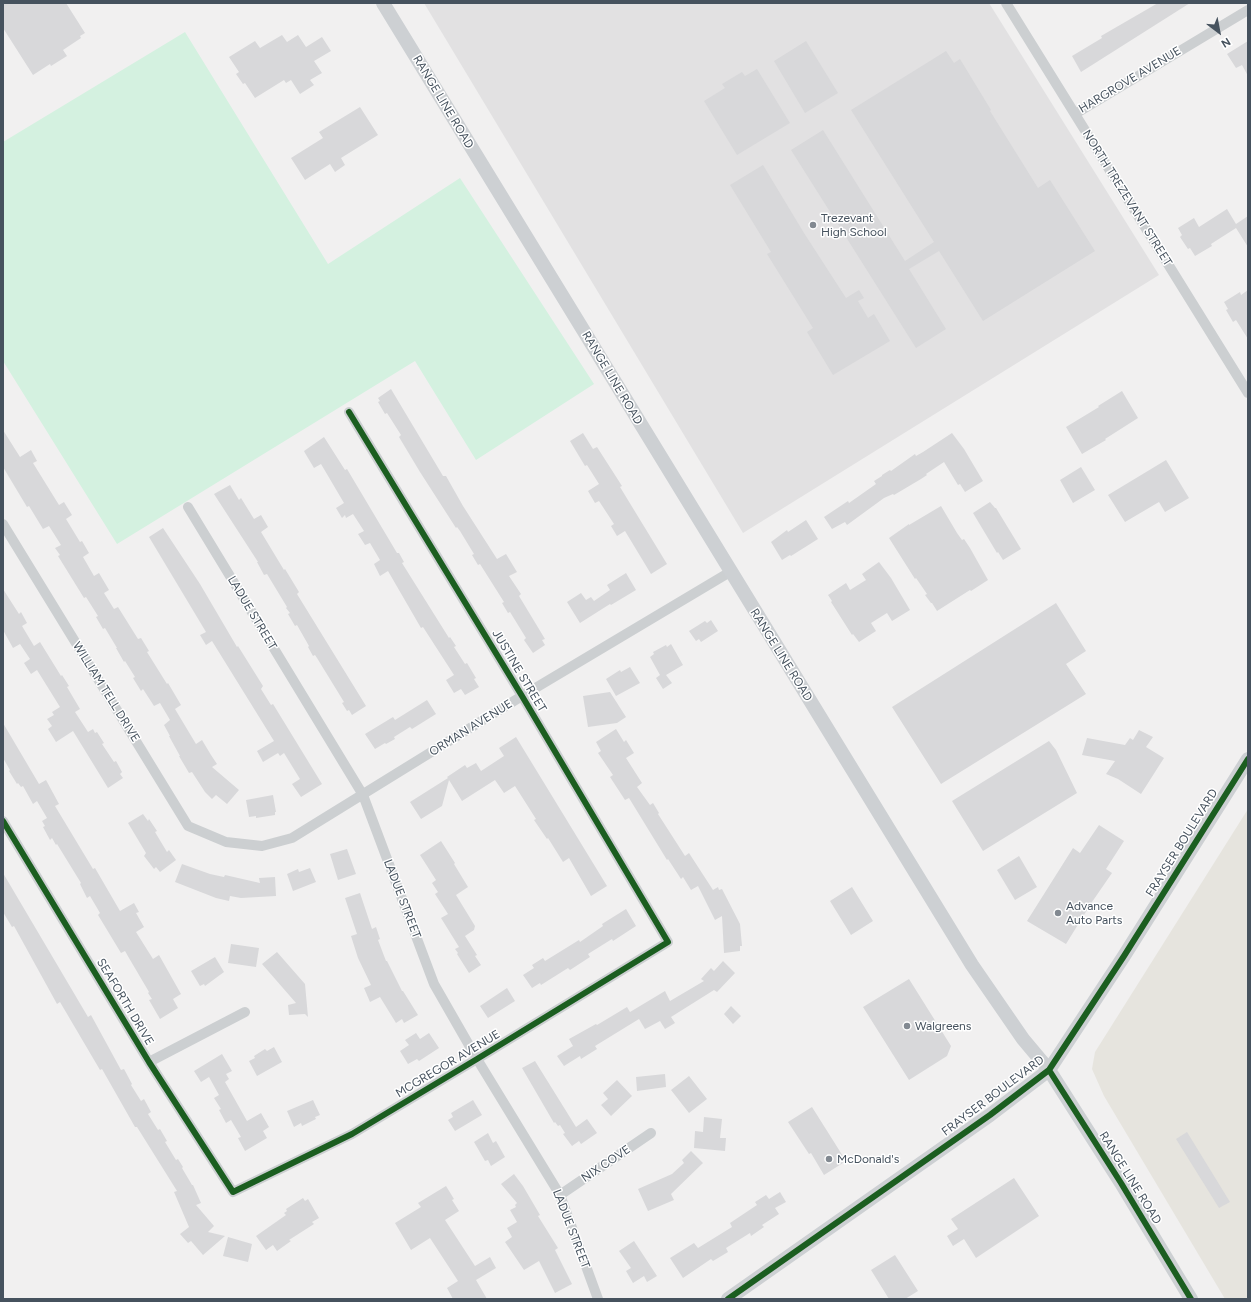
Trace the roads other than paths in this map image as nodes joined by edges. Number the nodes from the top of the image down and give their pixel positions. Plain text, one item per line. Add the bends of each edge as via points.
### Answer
1 (383, 3) edge
2 (1006, 3) edge
3 (1248, 10) edge
4 (1075, 114) junction
5 (1248, 393) edge
6 (349, 412) dead end
7 (188, 508) dead end
8 (3, 524) edge
9 (730, 572) junction
10 (522, 696) junction
11 (1248, 759) edge
12 (363, 795) junction
13 (3, 821) edge
14 (226, 842) joint
15 (668, 942) joint
16 (245, 1012) dead end
17 (477, 1059) junction
18 (149, 1062) junction
19 (1049, 1070) junction
20 (651, 1133) dead end
21 (233, 1192) joint
22 (560, 1195) junction
23 (598, 1299) edge
24 (728, 1299) edge
25 (1191, 1299) edge

1 - 9 main road, RANGE LINE ROAD
2 - 4 street, NORTH TREZEVANT STREET
3 - 4 street, HARGROVE AVENUE
4 - 5 street, NORTH TREZEVANT STREET
6 - 10 street, JUSTINE STREET
7 - 12 street, LADUE STREET
8 - 14 street, WILLIAM TELL DRIVE via 188,826
9 - 10 street, ORMAN AVENUE
9 - 19 main road, RANGE LINE ROAD via 972,965 1023,1039
10 - 12 street, ORMAN AVENUE
10 - 15 street, JUSTINE STREET
11 - 19 main road, FRAYSER BOULEVARD
12 - 14 street, ORMAN AVENUE via 292,838 262,846
12 - 17 street, LADUE STREET via 434,984
13 - 18 street, SEAFORTH DRIVE
15 - 17 street, MCGREGOR AVENUE
16 - 18 street
17 - 21 street, MCGREGOR AVENUE via 352,1134
17 - 22 street, LADUE STREET
18 - 21 street, SEAFORTH DRIVE
19 - 24 main road, FRAYSER BOULEVARD via 990,1115
19 - 25 main road, RANGE LINE ROAD
20 - 22 street, NIX COVE
22 - 23 street, LADUE STREET

